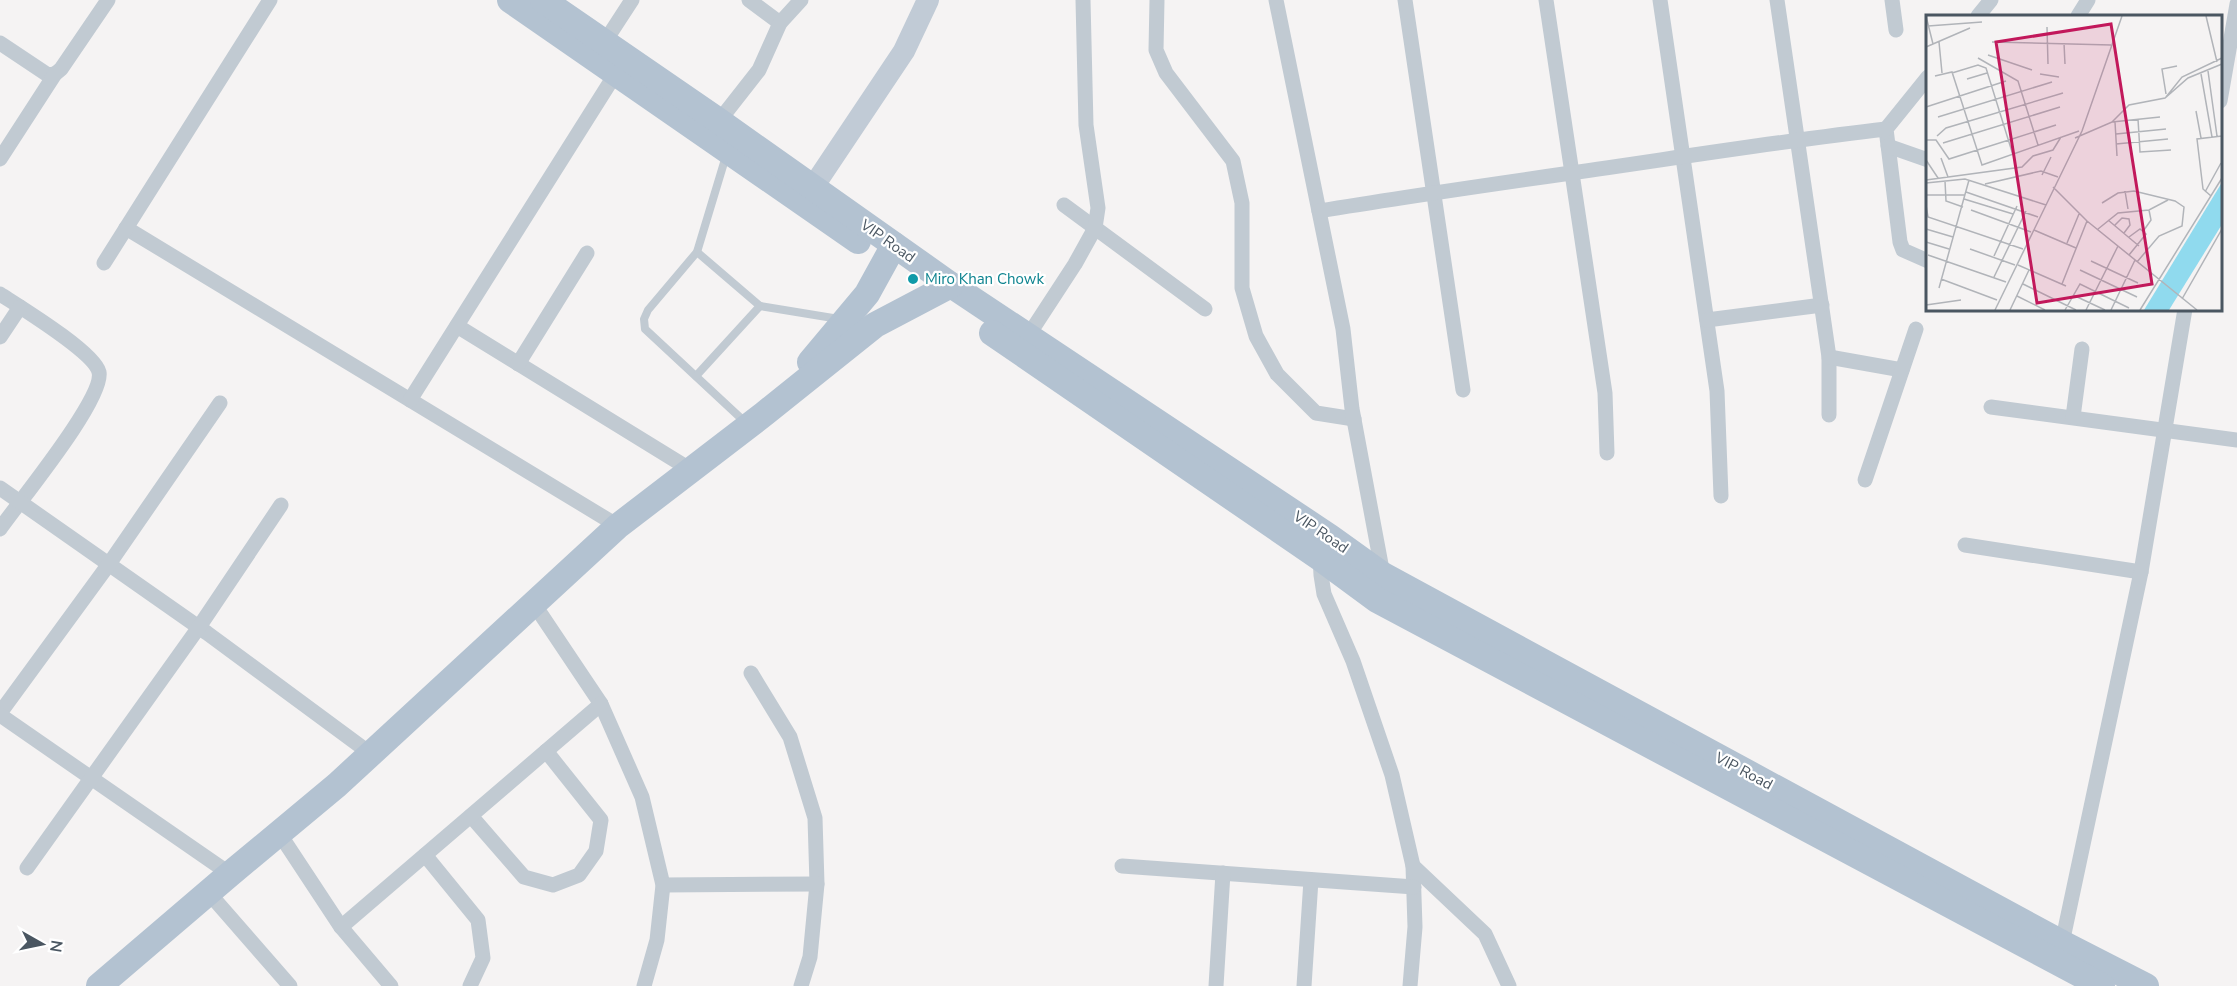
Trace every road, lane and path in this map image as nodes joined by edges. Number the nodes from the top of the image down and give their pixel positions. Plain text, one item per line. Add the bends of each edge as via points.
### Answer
1 (108, 0) edge
2 (270, 0) edge
3 (510, 0) edge
4 (543, 0) edge
5 (632, 0) edge
6 (749, 0) edge
7 (801, 0) edge
8 (928, 0) edge
9 (1083, 0) edge
10 (1157, 0) edge
11 (1276, 0) edge
12 (1405, 0) edge
13 (1546, 0) edge
14 (1660, 0) edge
15 (1777, 0) edge
16 (1892, 0) edge
17 (1991, 0) edge
18 (2088, 0) edge
19 (2237, 4) edge
20 (1979, 15) edge
21 (2079, 15) edge
22 (780, 23) junction
23 (1896, 30) dead end
24 (0, 43) edge
25 (604, 43) junction
26 (616, 73) junction
27 (56, 74) junction
28 (1926, 79) edge
29 (2222, 90) edge
30 (719, 121) junction
31 (1886, 129) junction
32 (1798, 139) junction
33 (1888, 146) junction
34 (727, 152) junction
35 (1683, 156) junction
36 (0, 159) edge
37 (1926, 159) edge
38 (1572, 173) junction
39 (1434, 191) junction
40 (808, 195) junction
41 (1064, 205) dead end
42 (1319, 211) junction
43 (126, 228) junction
44 (1095, 228) junction
45 (697, 252) junction
46 (587, 253) dead end
47 (890, 253) junction
48 (1926, 260) edge
49 (104, 263) dead end
50 (944, 290) junction
51 (0, 294) edge
52 (1821, 305) junction
53 (760, 306) junction
54 (20, 307) junction
55 (1205, 309) dead end
56 (2185, 310) edge
57 (1707, 320) junction
58 (846, 321) junction
59 (457, 326) junction
60 (1916, 329) dead end
61 (1028, 336) junction
62 (0, 337) edge
63 (2082, 349) dead end
64 (1829, 357) junction
65 (518, 364) junction
66 (1902, 370) junction
67 (696, 376) junction
68 (1463, 390) dead end
69 (410, 400) junction
70 (220, 404) dead end
71 (1991, 406) dead end
72 (1829, 415) dead end
73 (2073, 417) junction
74 (1354, 419) junction
75 (756, 420) junction
76 (2164, 429) junction
77 (2237, 440) edge
78 (1607, 453) dead end
79 (691, 470) junction
80 (1865, 480) dead end
81 (0, 488) edge
82 (1720, 496) dead end
83 (19, 502) junction
84 (281, 506) dead end
85 (618, 526) junction
86 (0, 529) edge
87 (1965, 545) dead end
88 (1325, 547) junction
89 (109, 564) junction
90 (2141, 572) junction
91 (1383, 575) junction
92 (534, 604) junction
93 (199, 627) junction
94 (751, 673) dead end
95 (601, 704) junction
96 (0, 714) edge
97 (546, 751) junction
98 (371, 754) junction
99 (92, 779) junction
100 (471, 816) junction
101 (279, 833) junction
102 (425, 855) junction
103 (1122, 866) dead end
104 (1413, 866) junction
105 (27, 868) dead end
106 (230, 873) junction
107 (1223, 873) junction
108 (1311, 880) junction
109 (663, 885) junction
110 (817, 885) junction
111 (1414, 887) junction
112 (208, 892) junction
113 (342, 927) junction
114 (2060, 953) junction
115 (99, 986) edge
116 (290, 986) edge
117 (391, 986) edge
118 (470, 986) edge
119 (644, 986) edge
120 (801, 986) edge
121 (1216, 986) edge
122 (1304, 986) edge
123 (1410, 986) edge
124 (1509, 986) edge
125 (2102, 986) edge
126 (2146, 986) edge

1 - 27 street
2 - 43 street
3 - 26 main road, VIP Road
4 - 25 main road, VIP Road
5 - 25 street
6 - 22 street
7 - 22 street
8 - 40 main road via 904,51
9 - 44 street via 1086,125 1098,208
10 - 74 street via 1156,50 1166,73 1233,161 1242,203 1242,288 1256,336 1277,374 1316,413
11 - 42 street
12 - 39 street
13 - 38 street
14 - 35 street
15 - 32 street
16 - 23 street
17 - 20 street
18 - 21 street
19 - 29 street
22 - 30 street via 759,69
24 - 27 street via 48,75
25 - 30 main road, VIP Road
26 - 34 main road, VIP Road
26 - 59 street
27 - 36 street
28 - 31 street
30 - 40 main road, VIP Road
31 - 32 street
31 - 33 street
32 - 35 street
32 - 52 street
33 - 37 street
33 - 48 street via 1899,242 1903,250
34 - 40 main road, VIP Road
34 - 45 lane
35 - 38 street
35 - 57 street
38 - 39 street
38 - 78 street via 1605,393
39 - 42 street
39 - 68 street
40 - 47 main road, VIP Road
41 - 44 street
42 - 74 street via 1343,329
43 - 49 street
43 - 69 street
44 - 55 street
44 - 61 street
45 - 53 lane
45 - 67 lane via 644,319 645,329
46 - 65 street
47 - 50 main road, VIP Road
47 - 58 main road
50 - 61 main road, VIP Road
50 - 75 main road via 875,325
50 - 88 main road, VIP Road
51 - 54 street
52 - 57 street
52 - 64 street
53 - 58 lane
53 - 67 lane
54 - 62 street
54 - 83 street via 89,355 99,372 98,386 86,412
56 - 76 street
57 - 82 street via 1717,391
58 - 75 main road
59 - 65 street
59 - 69 street
60 - 66 street
61 - 88 main road, VIP Road
63 - 73 street
64 - 66 street
64 - 72 street
65 - 79 street
66 - 80 street
67 - 75 lane
69 - 85 street
70 - 89 street
71 - 73 street
73 - 76 street
74 - 91 street
75 - 79 main road
76 - 77 street
76 - 90 street
79 - 85 main road
81 - 83 street
83 - 86 street
83 - 89 street
84 - 93 street
85 - 92 main road
87 - 90 street
88 - 91 main road, VIP Road
88 - 104 street via 1324,594 1353,661 1392,775
88 - 114 main road, VIP Road via 1377,600
89 - 93 street
89 - 96 street
90 - 114 street
91 - 114 main road, VIP Road
92 - 95 street
92 - 98 main road
93 - 98 street
93 - 99 street
94 - 110 street via 790,737 815,818
95 - 97 street
95 - 109 street via 642,797
96 - 99 street
97 - 100 street
97 - 100 street via 601,820 596,851 579,875 553,885 524,877
98 - 101 main road
99 - 105 street
99 - 106 street
100 - 102 street
101 - 106 main road
101 - 113 street
102 - 113 street
102 - 118 street via 478,920 483,958
103 - 107 street
104 - 111 street
104 - 124 street via 1485,934
106 - 112 main road
107 - 108 street
107 - 121 street
108 - 111 street
108 - 122 street
109 - 110 street
109 - 119 street via 657,940
110 - 120 street via 810,957
111 - 123 street
112 - 115 main road
112 - 116 street
113 - 117 street
114 - 125 main road, VIP Road
114 - 126 main road, VIP Road

